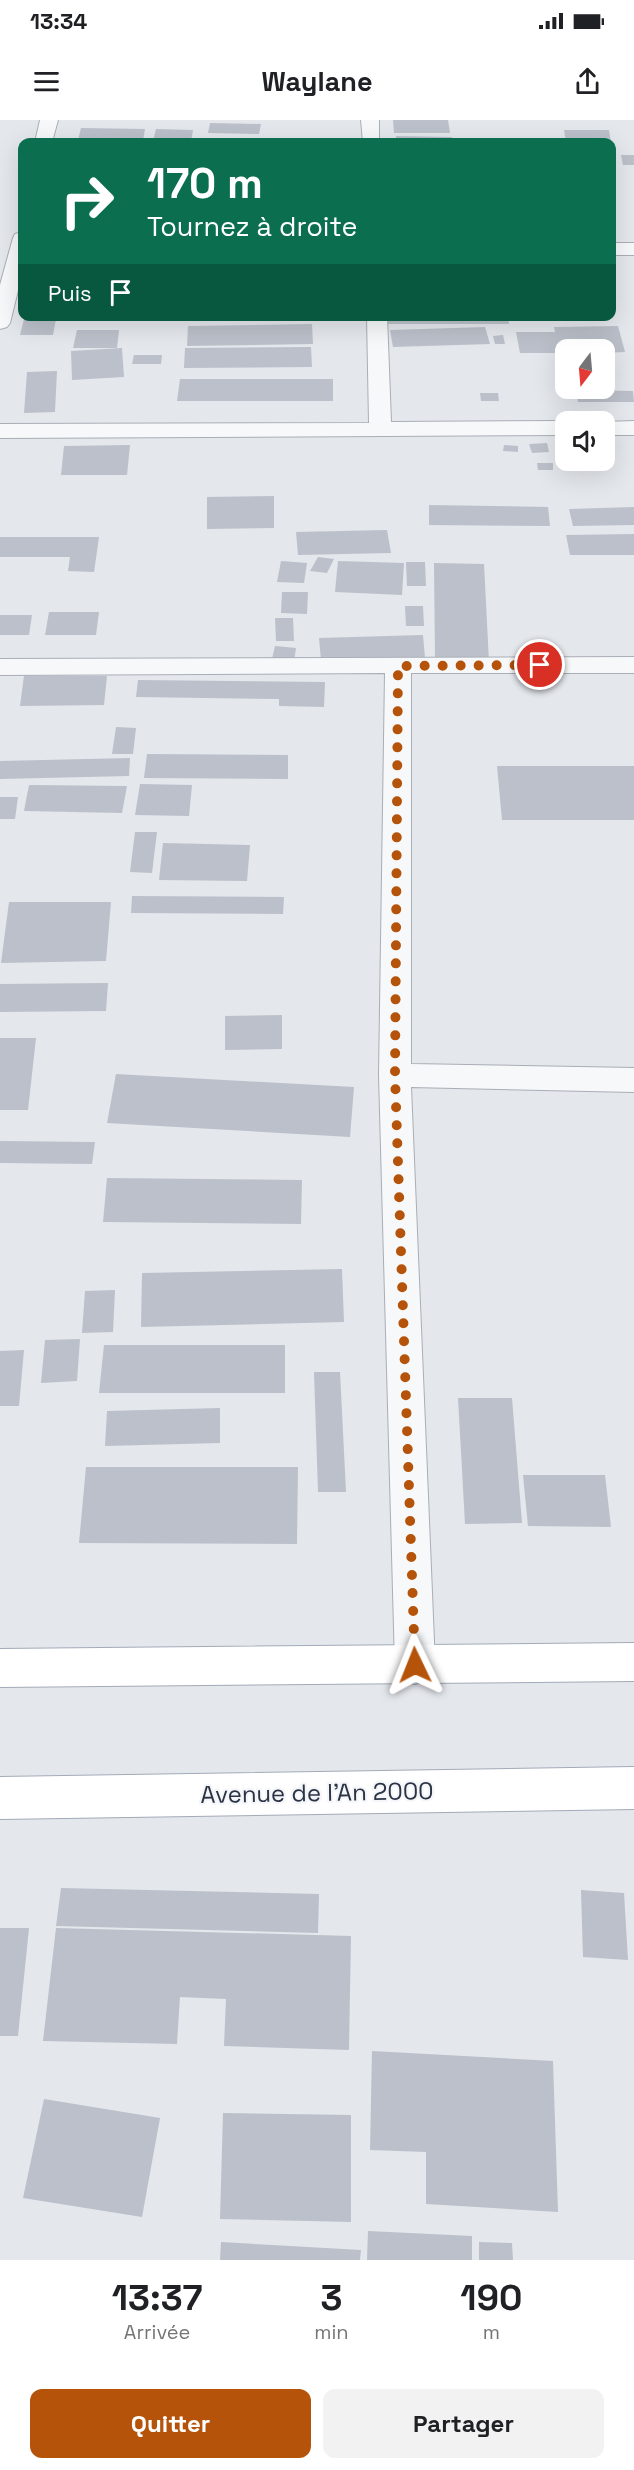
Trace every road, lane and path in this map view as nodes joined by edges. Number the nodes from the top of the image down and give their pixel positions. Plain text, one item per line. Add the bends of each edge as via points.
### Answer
1 (49, 120) edge
2 (370, 120) edge
3 (45, 138) edge
4 (371, 138) edge
5 (14, 248) edge
6 (616, 249) edge
7 (634, 249) edge
8 (377, 321) edge
9 (0, 323) edge
10 (555, 428) edge
11 (615, 428) edge
12 (634, 428) edge
13 (380, 429) junction
14 (0, 431) edge
15 (634, 665) edge
16 (398, 666) junction
17 (0, 667) edge
18 (395, 1075) junction
19 (634, 1080) edge
20 (634, 1662) edge
21 (415, 1665) junction
22 (0, 1668) edge
23 (634, 1788) edge
24 (0, 1798) edge

1 - 3 street
2 - 4 street
5 - 9 street
6 - 7 street
8 - 13 street
10 - 13 street
11 - 12 street
13 - 14 street
15 - 16 street
16 - 17 street
16 - 18 street
18 - 19 street
18 - 21 street
20 - 21 main road
21 - 22 main road
23 - 24 main road, Avenue de l'An 2000

